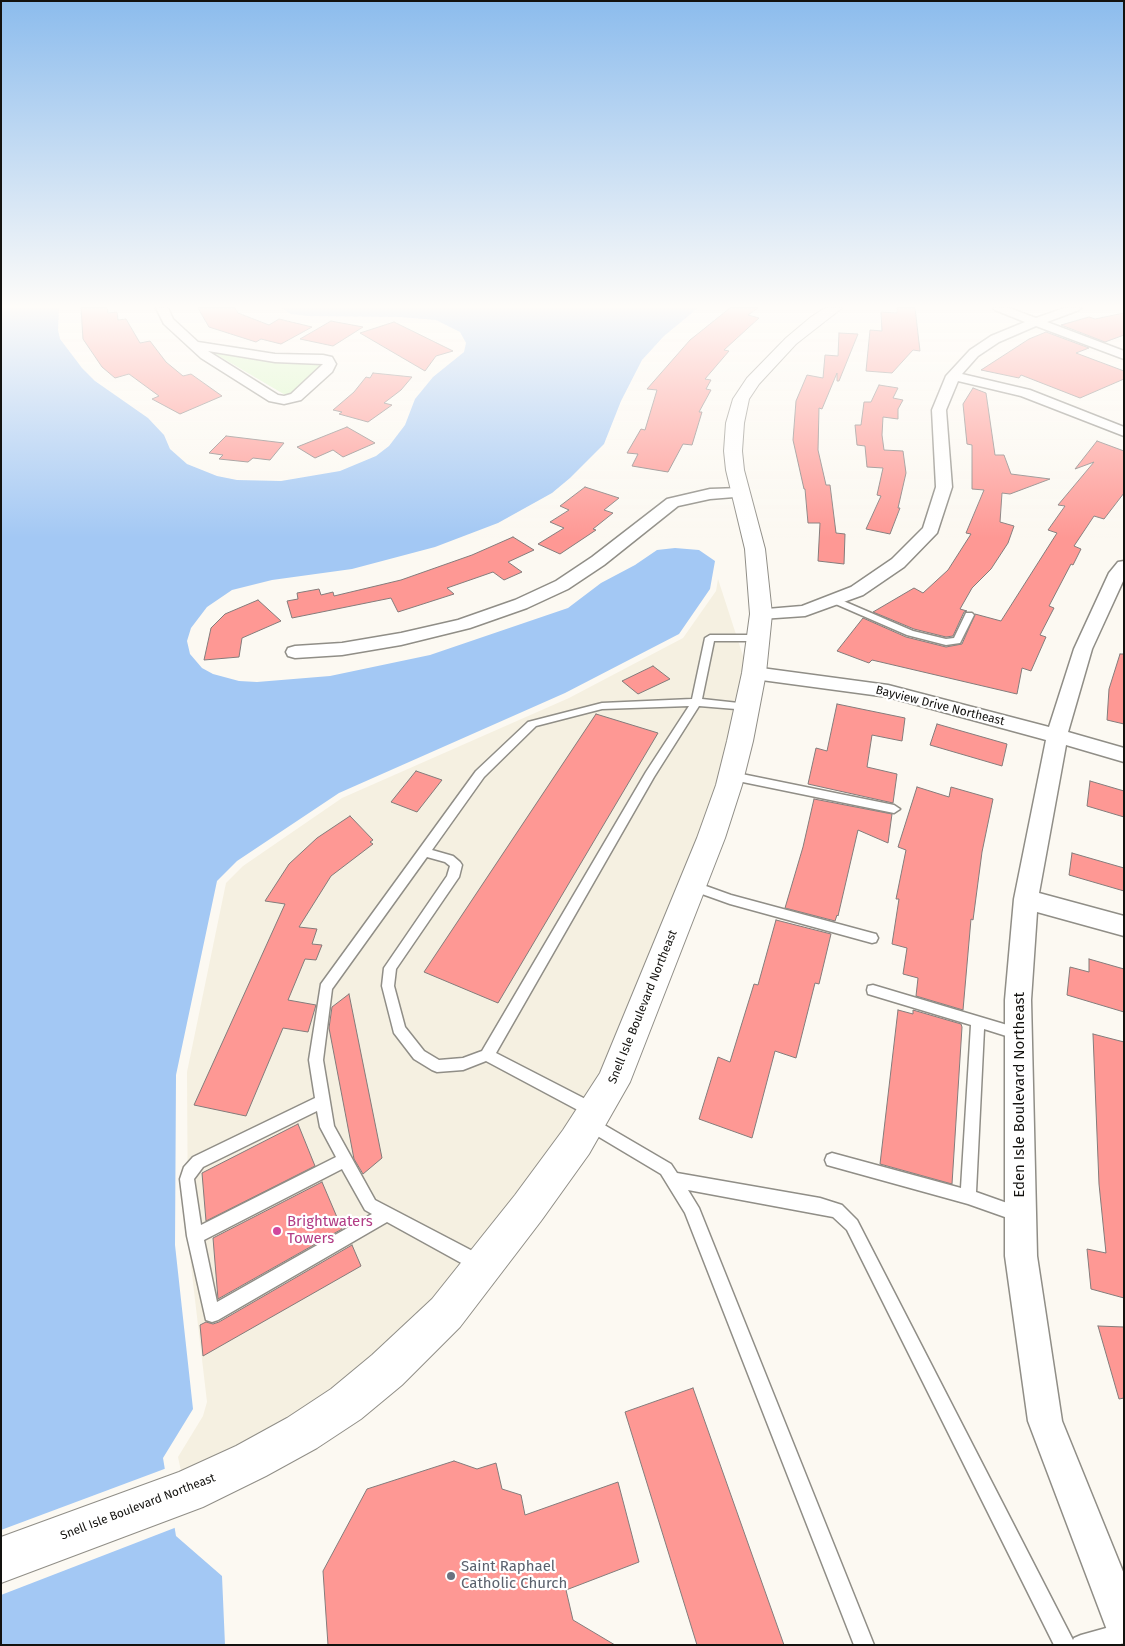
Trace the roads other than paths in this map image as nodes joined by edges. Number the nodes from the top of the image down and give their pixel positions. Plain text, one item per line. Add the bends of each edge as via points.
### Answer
1 (253, 385) edge
2 (311, 385) edge
3 (750, 385) edge
4 (949, 385) edge
5 (990, 385) edge
6 (1124, 432) edge
7 (741, 493) junction
8 (1124, 566) edge
9 (834, 600) junction
10 (761, 614) junction
11 (969, 615) dead end
12 (758, 638) junction
13 (295, 652) dead end
14 (754, 673) junction
15 (696, 702) junction
16 (748, 707) junction
17 (1057, 736) junction
18 (1124, 755) edge
19 (732, 776) junction
20 (894, 809) dead end
21 (424, 852) junction
22 (692, 886) junction
23 (1026, 899) junction
24 (1124, 926) edge
25 (872, 938) dead end
26 (873, 990) dead end
27 (978, 1022) junction
28 (1019, 1034) junction
29 (488, 1055) junction
30 (323, 1101) junction
31 (592, 1117) junction
32 (345, 1160) junction
33 (832, 1160) dead end
34 (673, 1180) junction
35 (968, 1197) junction
36 (388, 1214) junction
37 (1020, 1215) junction
38 (195, 1236) junction
39 (484, 1266) junction
40 (14, 1555) edge
41 (1124, 1624) edge
42 (1124, 1633) edge
43 (864, 1645) edge
44 (1065, 1645) edge
45 (1081, 1645) edge

1 - 2 street via 274,398 284,400 292,400
3 - 7 street, Snell Isle Boulevard Northeast via 741,399 733,439
4 - 9 street via 939,410 944,487 931,530 898,562 857,591
5 - 6 street via 1025,393
7 - 10 street, Snell Isle Boulevard Northeast via 756,549
7 - 13 street via 710,494 673,502 598,561 562,585 521,604 464,624 401,638 342,649
8 - 17 street, Eden Isle Boulevard Northeast via 1118,573 1111,609 1083,649
9 - 10 street via 805,611
9 - 11 lane via 910,633 946,642 958,641
10 - 12 street, Snell Isle Boulevard Northeast
12 - 14 street, Snell Isle Boulevard Northeast
12 - 15 lane via 710,638
14 - 16 street, Snell Isle Boulevard Northeast
14 - 17 street, Bayview Drive Northeast via 888,691
15 - 16 lane
15 - 21 lane via 602,706 532,724 480,774
15 - 29 lane via 650,775
16 - 19 street, Snell Isle Boulevard Northeast
17 - 18 street, Bayview Drive Northeast
17 - 23 street, Eden Isle Boulevard Northeast
19 - 20 lane
19 - 22 street, Snell Isle Boulevard Northeast
21 - 29 lane via 449,859 456,865 453,877 390,968 388,986 399,1029 419,1055 437,1066 463,1064
21 - 30 lane via 326,988 316,1060
22 - 25 lane
22 - 31 street, Snell Isle Boulevard Northeast via 613,1082
23 - 24 street
23 - 28 street, Eden Isle Boulevard Northeast via 1018,1000
26 - 27 lane
27 - 28 lane
27 - 35 lane
28 - 37 street, Eden Isle Boulevard Northeast
29 - 31 lane
30 - 32 lane via 327,1128
30 - 38 lane via 198,1162 187,1180
31 - 34 lane via 666,1169
31 - 39 street, Snell Isle Boulevard Northeast
32 - 36 lane via 370,1205
32 - 38 lane
33 - 35 lane
34 - 43 lane via 691,1208
34 - 44 lane via 838,1210 852,1225
35 - 37 lane
36 - 38 lane via 212,1314
36 - 39 lane
37 - 41 street, Eden Isle Boulevard Northeast via 1021,1256 1045,1421
39 - 40 street, Snell Isle Boulevard Northeast via 446,1313 387,1370 346,1404 294,1438 187,1491
42 - 45 lane

